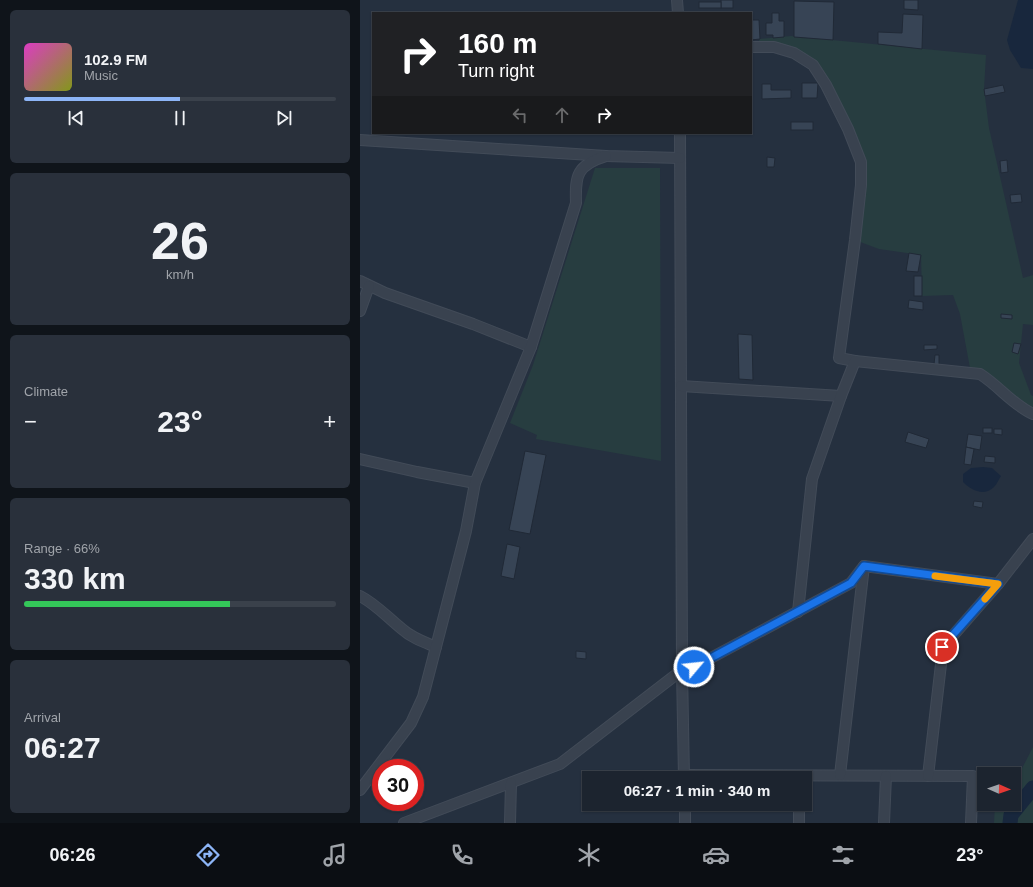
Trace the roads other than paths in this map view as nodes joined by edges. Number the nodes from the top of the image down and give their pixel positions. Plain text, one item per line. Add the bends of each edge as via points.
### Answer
1 (678, 0) edge
2 (678, 12) edge
3 (752, 47) edge
4 (680, 134) edge
5 (360, 140) edge
6 (606, 156) junction
7 (680, 158) junction
8 (365, 283) edge
9 (360, 311) edge
10 (531, 347) junction
11 (855, 361) junction
12 (681, 386) junction
13 (841, 396) junction
14 (1033, 414) edge
15 (360, 459) edge
16 (475, 483) junction
17 (1033, 540) edge
18 (864, 566) junction
19 (998, 584) junction
20 (360, 596) edge
21 (798, 612) junction
22 (436, 647) junction
23 (682, 670) junction
24 (684, 771) edge
25 (840, 775) junction
26 (812, 776) edge
27 (886, 776) junction
28 (928, 776) junction
29 (511, 783) junction
30 (360, 790) edge
31 (685, 811) edge
32 (799, 811) edge
33 (404, 823) edge
34 (510, 823) edge
35 (685, 823) edge
36 (799, 823) edge
37 (884, 823) edge
38 (971, 823) edge

1 - 2 street
3 - 11 street via 774,47 794,53 813,65 845,122 861,162 856,232 839,358
4 - 7 street
5 - 6 street
6 - 7 street
6 - 10 street via 591,160 580,170 575,185 576,203
7 - 12 street
8 - 9 street
8 - 10 street
10 - 16 street
11 - 13 street
11 - 14 street via 980,374 1022,409
12 - 13 street
12 - 23 street
13 - 21 street via 812,479
15 - 16 street
16 - 22 street via 466,531
17 - 19 street
18 - 19 street
18 - 21 street via 851,583
18 - 25 street
19 - 28 street via 942,647
20 - 22 street via 403,630
21 - 23 street via 694,667
22 - 30 street via 423,697 411,723
23 - 24 street
23 - 29 street via 560,764
25 - 26 street
25 - 27 street
27 - 28 street
27 - 37 street
28 - 38 street via 972,776
29 - 33 street
29 - 34 street
31 - 35 street
32 - 36 street

